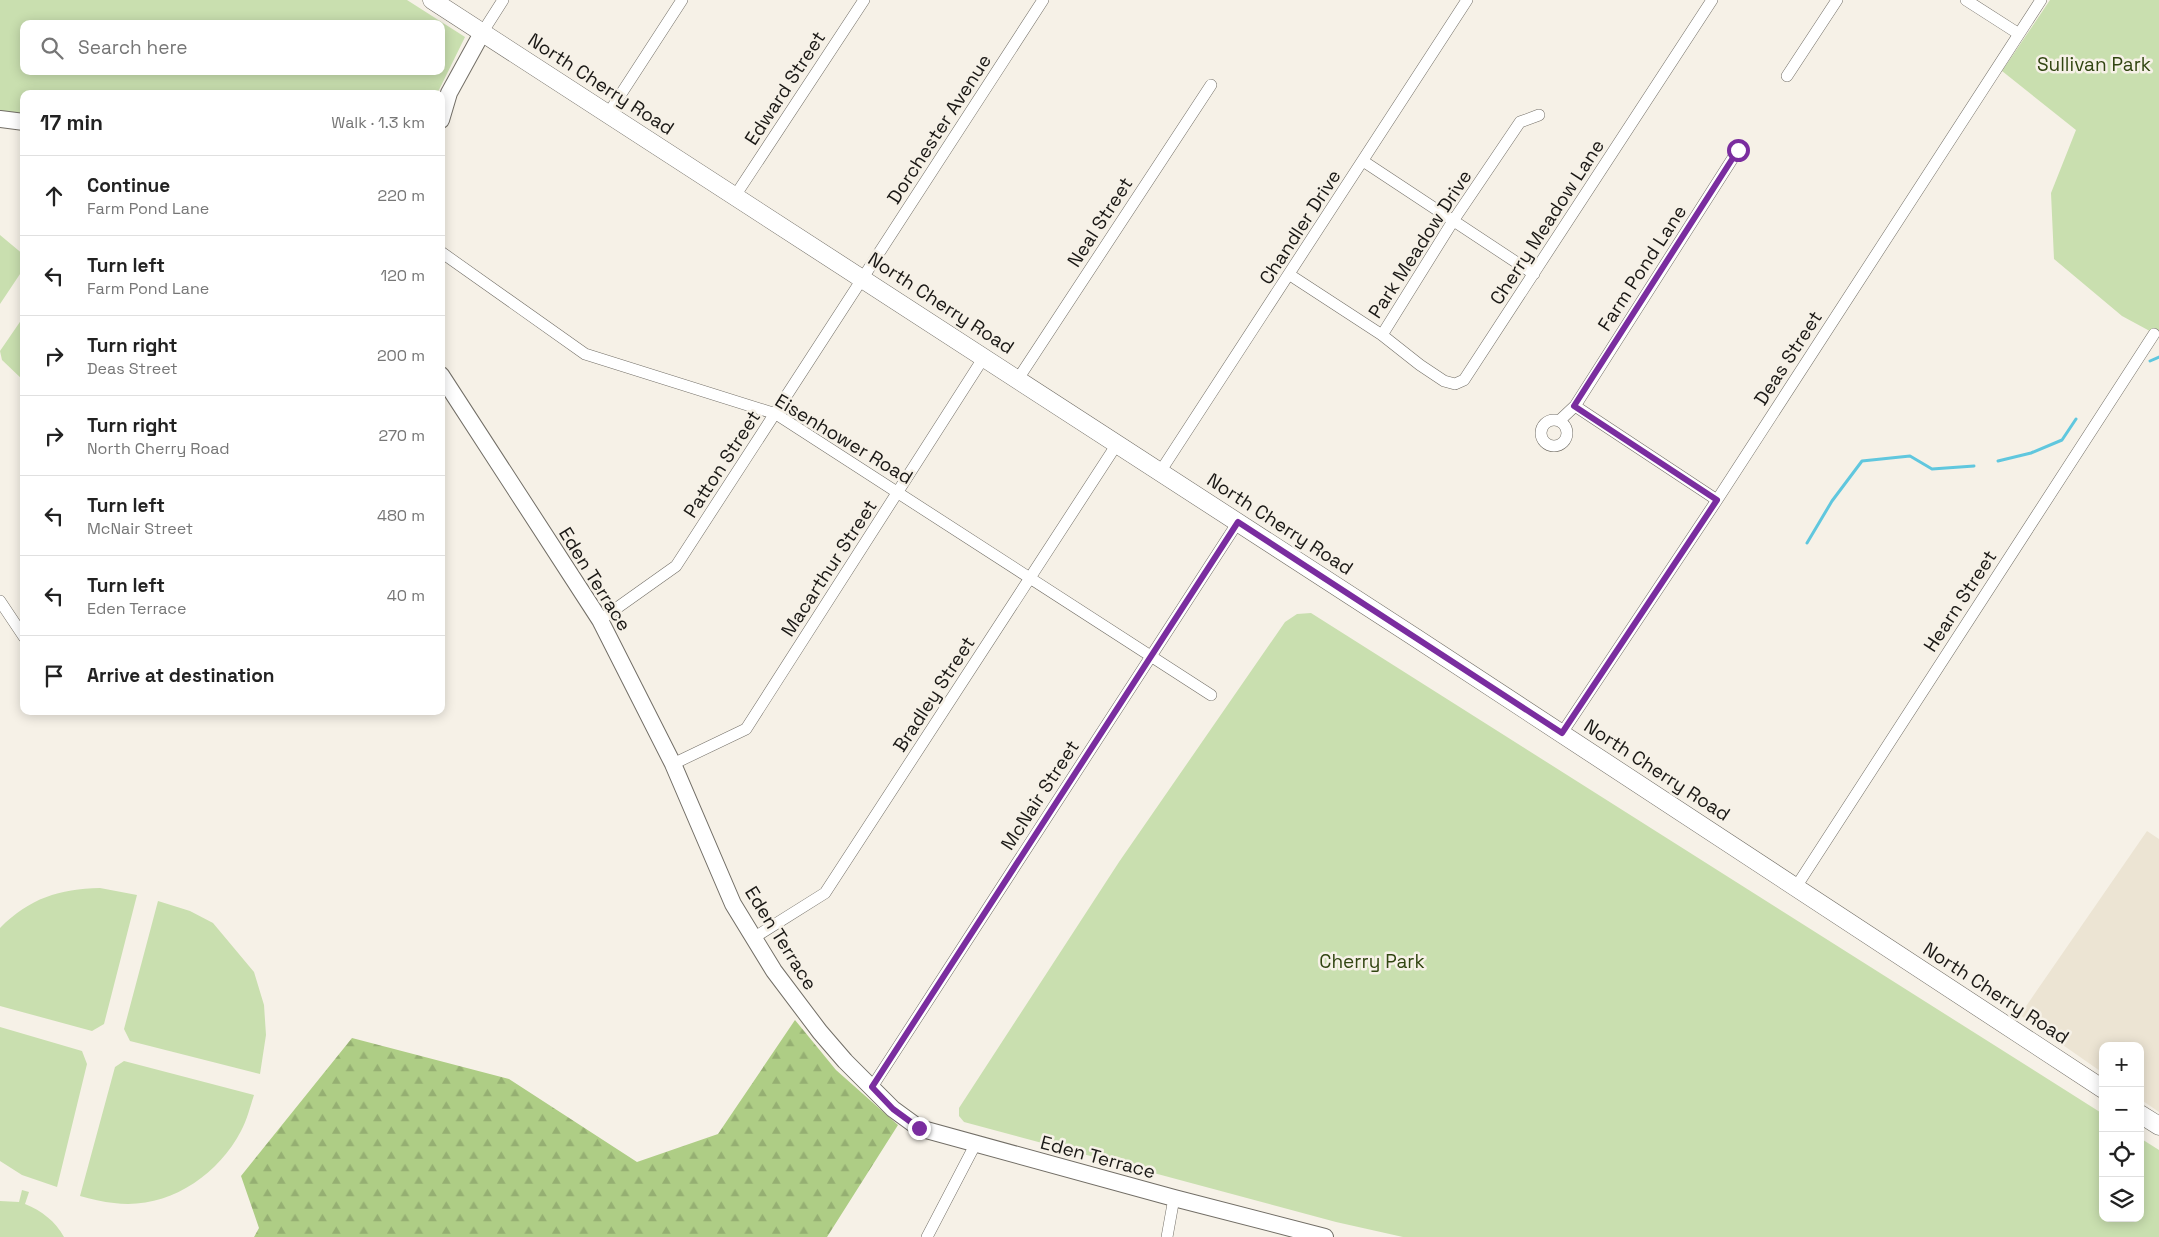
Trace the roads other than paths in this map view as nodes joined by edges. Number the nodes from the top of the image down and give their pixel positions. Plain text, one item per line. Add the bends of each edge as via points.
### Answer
1 (432, 0) edge
2 (503, 0) edge
3 (682, 0) edge
4 (864, 0) edge
5 (1044, 0) edge
6 (1467, 0) edge
7 (1712, 0) edge
8 (1837, 0) edge
9 (1966, 0) edge
10 (2041, 0) edge
11 (482, 32) junction
12 (2019, 34) junction
13 (1787, 76) dead end
14 (1211, 85) dead end
15 (445, 106) edge
16 (608, 114) junction
17 (1539, 115) dead end
18 (0, 119) edge
19 (20, 122) edge
20 (1738, 150) dead end
21 (1363, 161) junction
22 (735, 196) junction
23 (1453, 221) junction
24 (445, 255) edge
25 (1534, 274) junction
26 (1290, 275) junction
27 (864, 278) junction
28 (2154, 334) dead end
29 (1382, 336) junction
30 (984, 357) junction
31 (1018, 379) junction
32 (445, 381) edge
33 (1574, 406) junction
34 (776, 414) junction
35 (1559, 420) dead end
36 (1117, 444) junction
37 (1160, 472) junction
38 (899, 492) junction
39 (1717, 500) junction
40 (1238, 522) junction
41 (1031, 577) junction
42 (0, 601) edge
43 (600, 620) junction
44 (20, 631) edge
45 (1152, 656) junction
46 (1211, 695) dead end
47 (1562, 733) junction
48 (673, 764) junction
49 (1796, 887) junction
50 (755, 937) junction
51 (872, 1087) junction
52 (2100, 1087) edge
53 (2144, 1117) edge
54 (2159, 1126) edge
55 (976, 1145) junction
56 (1174, 1198) junction
57 (927, 1237) edge
58 (1167, 1237) edge
59 (1325, 1237) edge

1 - 11 main road, North Cherry Road
2 - 11 street
3 - 16 street
4 - 22 street, Edward Street
5 - 27 street, Dorchester Avenue
6 - 21 street, Chandler Drive
7 - 25 street, Cherry Meadow Lane
8 - 13 street
9 - 12 street
10 - 12 street, Deas Street
11 - 15 street
11 - 16 main road, North Cherry Road
12 - 39 street, Deas Street
14 - 31 street, Neal Street
16 - 22 main road, North Cherry Road
17 - 23 street, Park Meadow Drive via 1520,122
18 - 19 street
20 - 33 street, Farm Pond Lane
21 - 23 street
21 - 26 street, Chandler Drive
22 - 27 main road, North Cherry Road
23 - 25 street
23 - 29 street, Park Meadow Drive
24 - 34 street, Eisenhower Road via 585,354
25 - 29 street, Cherry Meadow Lane via 1468,376 1458,383 1444,381
26 - 29 street, Park Meadow Drive
26 - 37 street, Chandler Drive
27 - 30 main road, North Cherry Road
27 - 34 street, Patton Street
28 - 49 street, Hearn Street
30 - 31 main road, North Cherry Road
30 - 38 street, Macarthur Street
31 - 36 main road, North Cherry Road
32 - 43 street, Eden Terrace
33 - 35 street, Farm Pond Lane
33 - 39 street
34 - 38 street, Eisenhower Road
34 - 43 street, Patton Street via 676,566
36 - 37 main road, North Cherry Road
36 - 41 street, Bradley Street
37 - 40 main road, North Cherry Road
38 - 41 street, Eisenhower Road
38 - 48 street, Macarthur Street via 746,729
39 - 47 street, Deas Street
40 - 45 street, McNair Street
40 - 47 main road, North Cherry Road
41 - 45 street, Eisenhower Road
41 - 50 street, Bradley Street via 825,892
42 - 44 street
43 - 48 street, Eden Terrace
45 - 46 street, Eisenhower Road
45 - 51 street, McNair Street
47 - 49 main road, North Cherry Road
48 - 50 street, Eden Terrace via 733,904
49 - 52 main road, North Cherry Road
50 - 51 street, Eden Terrace via 796,1002 839,1054
51 - 55 street, Eden Terrace via 893,1109 919,1128
53 - 54 main road
55 - 56 street, Eden Terrace
55 - 57 street
56 - 58 street
56 - 59 street, Eden Terrace

